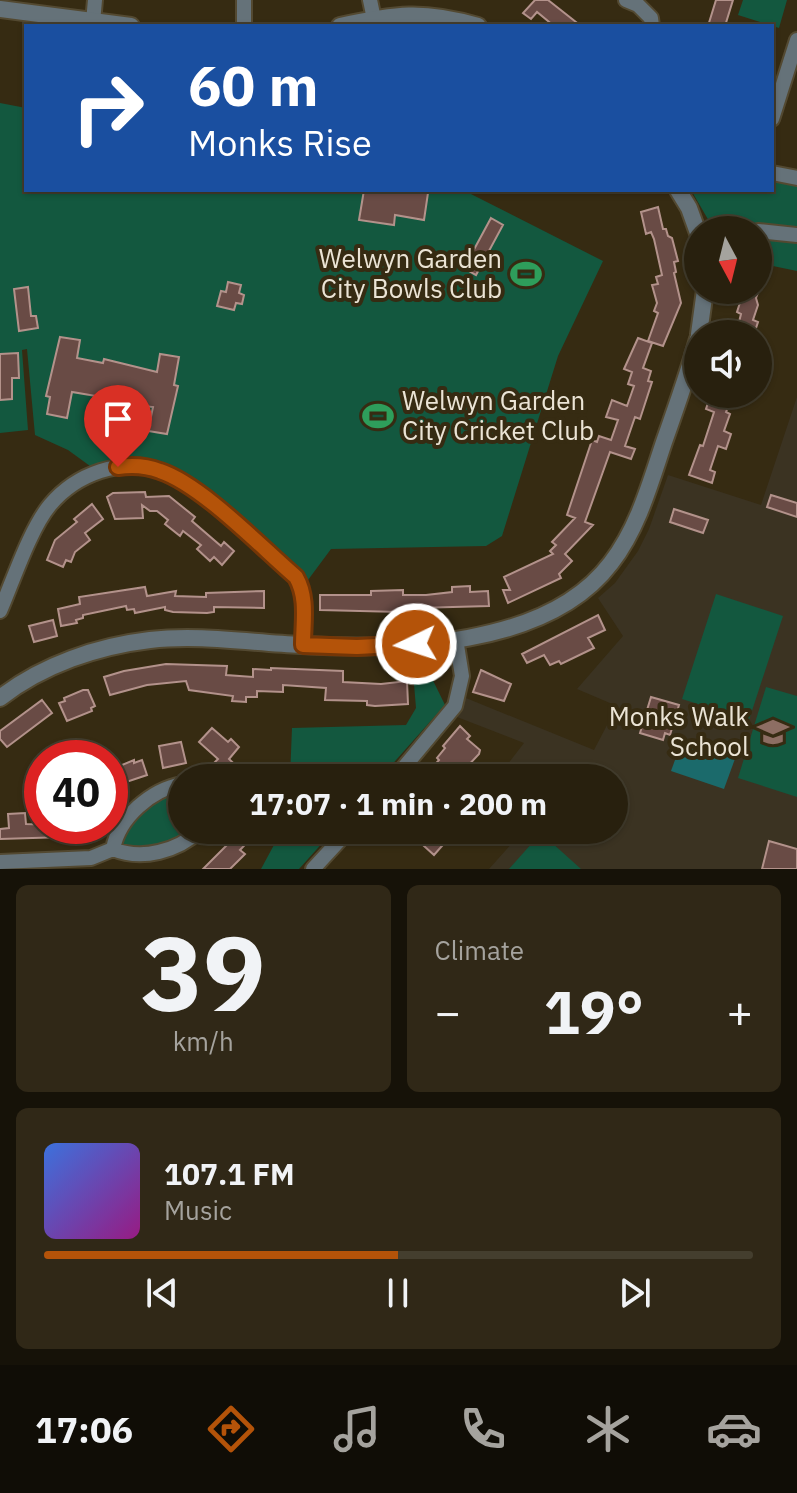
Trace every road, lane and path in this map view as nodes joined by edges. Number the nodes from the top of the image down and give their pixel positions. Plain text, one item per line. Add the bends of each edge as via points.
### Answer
1 (95, 0) edge
2 (244, 0) edge
3 (370, 0) edge
4 (626, 0) edge
5 (0, 9) edge
6 (374, 19) junction
7 (93, 22) junction
8 (112, 24) edge
9 (244, 24) edge
10 (350, 24) edge
11 (471, 24) edge
12 (652, 24) edge
13 (797, 40) edge
14 (774, 113) edge
15 (774, 173) edge
16 (797, 178) edge
17 (679, 192) edge
18 (692, 216) edge
19 (772, 232) edge
20 (797, 235) edge
21 (684, 381) edge
22 (0, 611) edge
23 (456, 639) junction
24 (303, 645) junction
25 (1, 694) edge
26 (407, 764) edge
27 (168, 790) edge
28 (180, 844) edge
29 (336, 844) edge
30 (113, 849) junction
31 (0, 862) edge
32 (313, 869) edge

1 - 7 street
2 - 9 street
3 - 6 street
4 - 12 street via 638,5
5 - 7 street
6 - 10 street
6 - 11 street via 421,14
7 - 8 street
13 - 14 street
15 - 16 street
17 - 18 street
19 - 20 street
21 - 23 street via 638,518 610,566 557,610
22 - 24 street via 48,507 82,478 131,466 162,471 184,483 296,577 304,603
23 - 24 street via 387,646
23 - 26 street via 462,676 455,706
24 - 25 street via 199,638 125,644 68,661
27 - 30 street via 138,807
28 - 30 street via 154,853
29 - 32 street
30 - 31 street via 91,858

